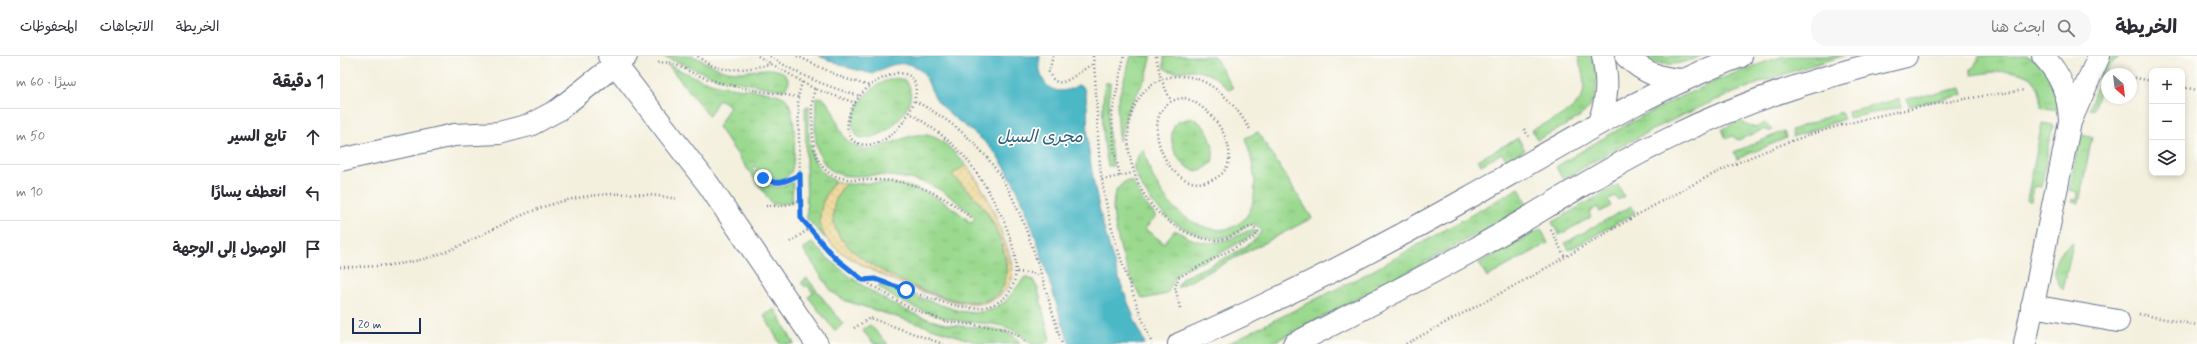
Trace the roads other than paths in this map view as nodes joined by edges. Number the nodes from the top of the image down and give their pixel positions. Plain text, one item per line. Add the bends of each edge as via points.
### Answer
1 (1603, 56) edge
2 (1626, 56) edge
3 (1741, 56) edge
4 (1906, 56) edge
5 (2043, 56) edge
6 (2099, 56) edge
7 (617, 59) edge
8 (1683, 80) junction
9 (1599, 122) junction
10 (2070, 122) junction
11 (340, 160) edge
12 (2032, 306) junction
13 (2128, 317) road end
14 (1184, 342) edge
15 (817, 344) edge
16 (1294, 344) edge
17 (2025, 344) edge

1 - 9 street via 1607,93
2 - 8 street via 1645,72 1670,80
3 - 8 street
4 - 16 street via 1814,80 1718,115 1626,160 1412,283
5 - 10 street via 2060,77 2066,91
6 - 10 street
7 - 11 street via 558,110 530,125 499,133 454,135
7 - 15 street via 708,184
8 - 9 street
9 - 14 street via 1468,198 1292,292
10 - 12 street
12 - 13 street
12 - 17 street

